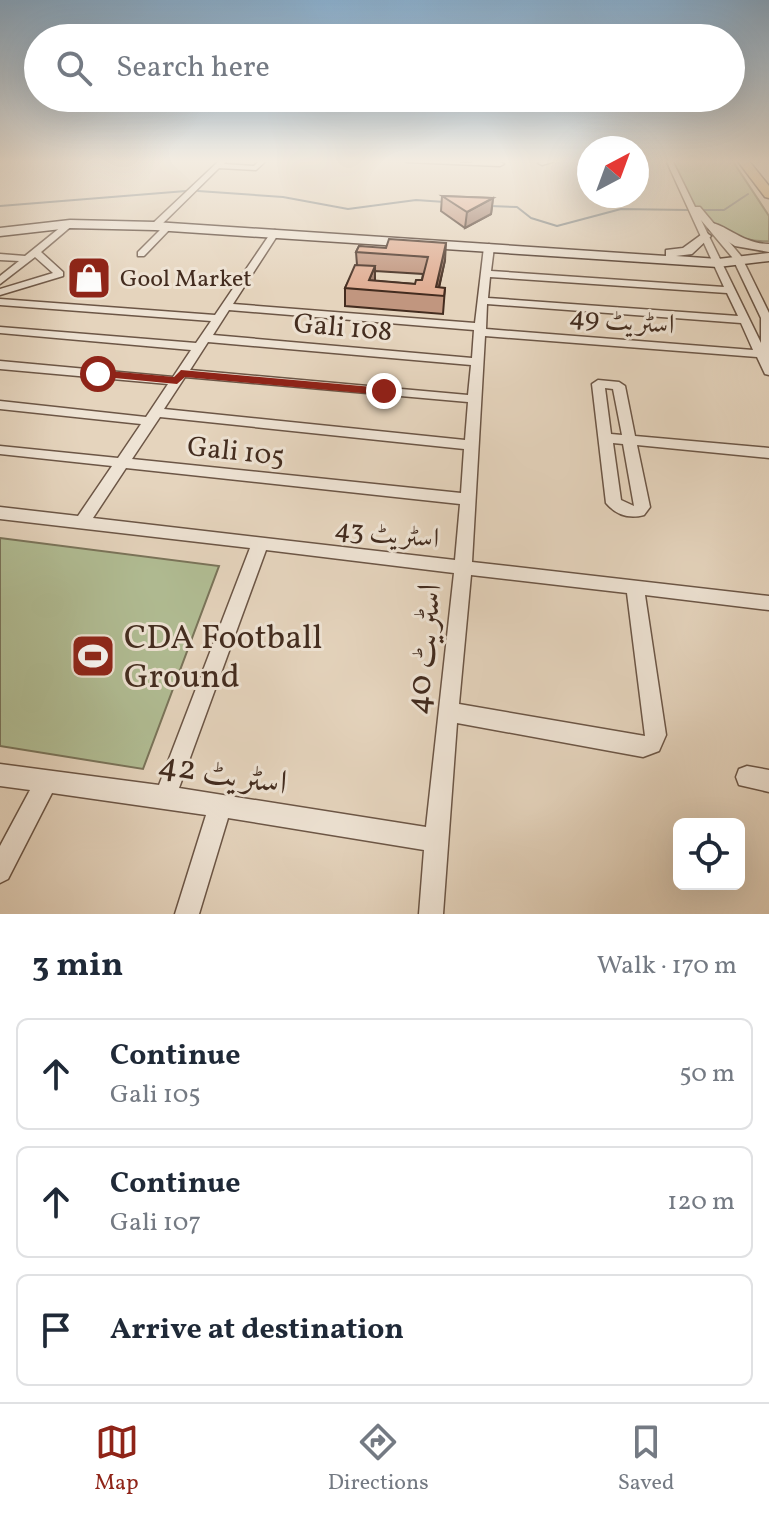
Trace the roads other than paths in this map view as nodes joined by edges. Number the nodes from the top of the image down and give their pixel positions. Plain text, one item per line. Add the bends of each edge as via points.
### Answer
1 (183, 203) edge
2 (689, 203) edge
3 (70, 224) junction
4 (0, 225) edge
5 (162, 225) junction
6 (709, 231) junction
7 (0, 232) edge
8 (275, 233) junction
9 (422, 240) junction
10 (489, 247) junction
11 (769, 249) edge
12 (35, 252) junction
13 (671, 253) junction
14 (141, 254) dead end
15 (0, 257) edge
16 (769, 258) edge
17 (26, 259) junction
18 (717, 259) junction
19 (738, 259) junction
20 (486, 274) junction
21 (0, 281) edge
22 (747, 281) junction
23 (730, 290) junction
24 (0, 292) edge
25 (483, 301) junction
26 (0, 302) edge
27 (222, 313) junction
28 (742, 320) junction
29 (481, 329) junction
30 (0, 330) edge
31 (202, 342) junction
32 (759, 354) junction
33 (477, 362) junction
34 (0, 365) edge
35 (769, 370) edge
36 (179, 377) junction
37 (473, 399) junction
38 (0, 405) edge
39 (151, 417) junction
40 (605, 438) junction
41 (630, 441) junction
42 (469, 445) junction
43 (0, 450) edge
44 (769, 453) edge
45 (120, 464) junction
46 (467, 499) junction
47 (0, 513) edge
48 (82, 523) junction
49 (260, 544) junction
50 (463, 566) junction
51 (635, 587) junction
52 (769, 603) edge
53 (448, 712) junction
54 (0, 775) edge
55 (747, 777) dead end
56 (769, 781) edge
57 (45, 783) junction
58 (165, 797) junction
59 (220, 806) junction
60 (435, 840) junction
61 (0, 871) edge
62 (187, 914) edge
63 (431, 914) edge

1 - 5 street
2 - 6 street
3 - 5 street
3 - 7 street
3 - 12 street
4 - 5 street via 93,217
5 - 8 street
5 - 9 street
5 - 14 street
6 - 11 street via 735,243
6 - 13 street via 687,251
6 - 18 street
6 - 19 street
8 - 9 street
8 - 27 street
9 - 10 street
9 - 13 street
10 - 18 street
10 - 20 street, اسٹریٹ 40
11 - 19 street
12 - 17 street
12 - 24 street via 60,274
13 - 18 street
15 - 17 street
16 - 19 street
16 - 22 street via 749,270
17 - 21 street
18 - 19 street
18 - 23 street
19 - 22 street
20 - 23 street
20 - 25 street, اسٹریٹ 40
22 - 35 street via 766,318
23 - 28 street
25 - 28 street
25 - 29 street, اسٹریٹ 40
26 - 27 street, اسٹریٹ 49
27 - 29 street, اسٹریٹ 49
27 - 31 street
28 - 32 street
29 - 32 street, اسٹریٹ 49
29 - 33 street, اسٹریٹ 40
30 - 31 street, Gali 108
31 - 33 street, Gali 108
31 - 36 street
32 - 35 street
33 - 37 street, اسٹریٹ 40
34 - 36 street
36 - 37 street
36 - 39 street
37 - 42 street, اسٹریٹ 40
38 - 39 street
39 - 42 street
39 - 45 street
40 - 41 street
40 - 41 street via 598,384 618,385
40 - 41 street via 614,503 629,512 642,507
41 - 44 street
42 - 46 street, اسٹریٹ 40
43 - 45 street, Gali 105
45 - 46 street, Gali 105
45 - 48 street
46 - 50 street, اسٹریٹ 40
47 - 48 street, اسٹریٹ 43
48 - 49 street, اسٹریٹ 43
49 - 50 street, اسٹریٹ 43
49 - 58 street
50 - 51 street, اسٹریٹ 43
50 - 53 street, اسٹریٹ 40
51 - 52 street, اسٹریٹ 43
51 - 53 street via 656,735 652,744 643,747
53 - 60 street, اسٹریٹ 40
54 - 57 street, اسٹریٹ 42
55 - 56 street
57 - 58 street, اسٹریٹ 42
57 - 61 street
58 - 59 street, اسٹریٹ 42
59 - 60 street, اسٹریٹ 42
59 - 62 street
60 - 63 street, اسٹریٹ 40

